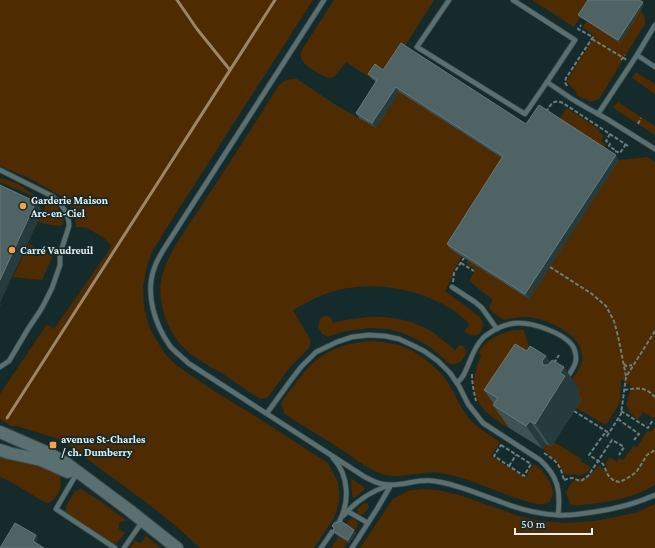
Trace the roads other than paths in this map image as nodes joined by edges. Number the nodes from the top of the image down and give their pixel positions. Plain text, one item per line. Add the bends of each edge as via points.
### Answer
1 (324, 0) edge
2 (449, 0) edge
3 (513, 0) edge
4 (655, 25) edge
5 (637, 55) junction
6 (655, 67) edge
7 (547, 82) junction
8 (598, 114) junction
9 (655, 149) edge
10 (0, 170) edge
11 (452, 287) dead end
12 (497, 328) junction
13 (0, 367) edge
14 (457, 384) junction
15 (562, 385) edge
16 (267, 413) junction
17 (0, 432) edge
18 (0, 450) edge
19 (330, 454) junction
20 (77, 474) junction
21 (390, 485) junction
22 (655, 494) edge
23 (347, 511) junction
24 (558, 515) junction
25 (143, 520) junction
26 (368, 523) junction
27 (332, 532) edge
28 (115, 548) edge
29 (124, 548) edge
30 (177, 548) edge
31 (322, 548) edge
32 (352, 548) edge

1 - 16 lane via 169,241 153,270 151,282 153,309 170,346 188,362
2 - 7 lane via 417,47 525,114
3 - 7 lane via 574,40
4 - 5 lane
5 - 6 lane
5 - 8 lane
7 - 8 lane
8 - 9 lane
10 - 13 lane via 52,196 65,209 69,226 52,288 9,361
11 - 12 lane via 482,308
12 - 14 lane via 476,346
12 - 15 lane via 518,323 529,324 552,332 572,344 576,362
14 - 16 lane via 438,361 399,339 369,335 352,337 316,352 301,367
14 - 24 lane via 483,423 547,466 557,482 560,500
16 - 19 lane
17 - 20 street via 52,455
18 - 20 street via 41,460
19 - 21 lane via 365,477 383,485
19 - 23 lane via 340,467 346,490 346,501 339,522
20 - 25 street
20 - 28 lane via 56,510
21 - 23 lane via 372,492
21 - 24 lane via 432,480 461,487 524,510
21 - 26 lane
22 - 24 lane via 623,507
23 - 26 lane
25 - 29 lane
25 - 30 street
26 - 32 lane
27 - 31 lane

